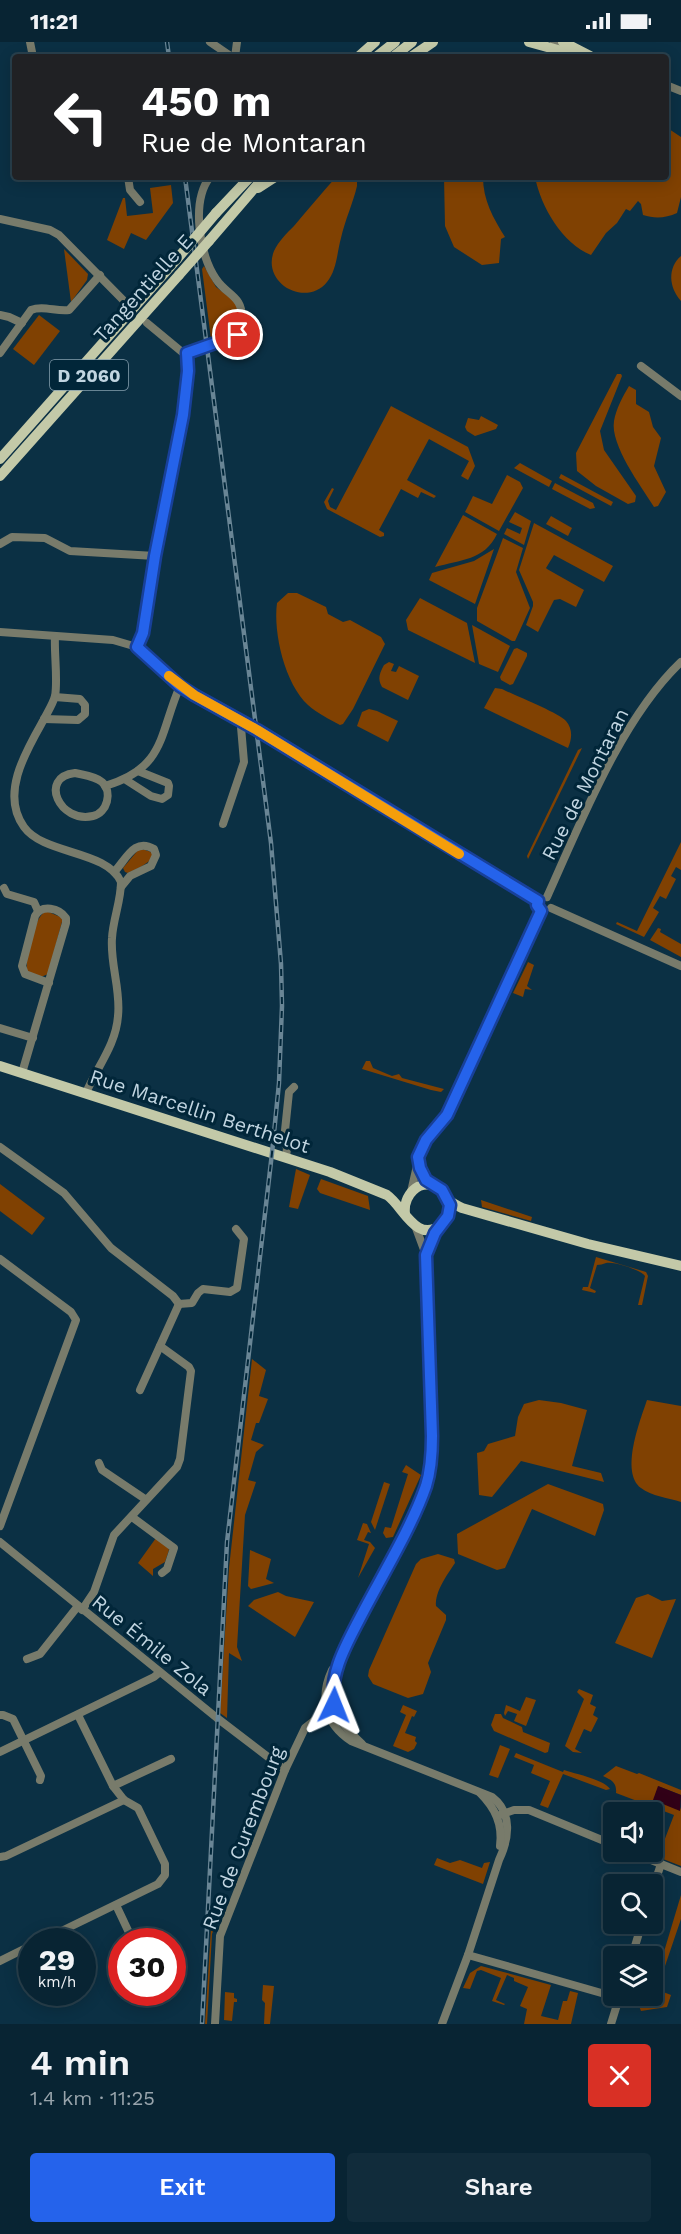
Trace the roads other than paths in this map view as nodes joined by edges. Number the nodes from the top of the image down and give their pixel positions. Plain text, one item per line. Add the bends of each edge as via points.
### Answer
1 (210, 42) edge
2 (375, 42) edge
3 (395, 42) edge
4 (412, 42) edge
5 (433, 42) edge
6 (529, 42) edge
7 (540, 42) edge
8 (554, 42) edge
9 (562, 42) edge
10 (228, 54) edge
11 (361, 54) edge
12 (380, 54) edge
13 (397, 54) edge
14 (415, 54) edge
15 (577, 54) edge
16 (579, 54) edge
17 (581, 54) edge
18 (582, 54) edge
19 (128, 180) edge
20 (208, 180) edge
21 (241, 180) edge
22 (247, 180) edge
23 (267, 180) edge
24 (140, 202) dead end
25 (216, 213) junction
26 (0, 219) edge
27 (100, 275) junction
28 (127, 304) dead end
29 (0, 315) edge
30 (147, 322) dead end
31 (22, 323) junction
32 (0, 353) edge
33 (187, 353) junction
34 (641, 366) dead end
35 (681, 396) edge
36 (0, 459) edge
37 (0, 476) edge
38 (0, 544) edge
39 (155, 556) junction
40 (0, 632) edge
41 (55, 636) junction
42 (137, 647) junction
43 (681, 662) edge
44 (180, 686) junction
45 (55, 697) junction
46 (44, 719) junction
47 (242, 722) junction
48 (138, 771) junction
49 (126, 780) junction
50 (105, 786) junction
51 (222, 824) dead end
52 (114, 872) junction
53 (122, 886) junction
54 (4, 888) dead end
55 (547, 897) junction
56 (538, 901) junction
57 (551, 908) junction
58 (38, 911) junction
59 (541, 911) junction
60 (681, 966) edge
61 (49, 983) junction
62 (0, 1028) edge
63 (33, 1038) junction
64 (0, 1066) edge
65 (22, 1074) junction
66 (294, 1087) dead end
67 (86, 1093) junction
68 (0, 1147) edge
69 (418, 1157) junction
70 (286, 1158) junction
71 (431, 1185) junction
72 (410, 1193) junction
73 (387, 1195) junction
74 (448, 1200) junction
75 (405, 1214) junction
76 (443, 1223) junction
77 (417, 1228) junction
78 (236, 1229) dead end
79 (426, 1255) junction
80 (0, 1259) edge
81 (681, 1266) edge
82 (681, 1273) edge
83 (179, 1304) junction
84 (160, 1346) junction
85 (140, 1390) dead end
86 (99, 1463) dead end
87 (146, 1499) junction
88 (132, 1517) junction
89 (0, 1526) edge
90 (0, 1542) edge
91 (162, 1573) dead end
92 (80, 1608) junction
93 (27, 1659) dead end
94 (160, 1672) junction
95 (331, 1712) junction
96 (0, 1715) edge
97 (78, 1715) junction
98 (24, 1740) junction
99 (4, 1750) edge
100 (171, 1759) dead end
101 (285, 1770) junction
102 (40, 1780) dead end
103 (113, 1786) junction
104 (124, 1800) junction
105 (501, 1814) junction
106 (603, 1840) edge
107 (0, 1857) edge
108 (649, 1862) edge
109 (660, 1868) junction
110 (681, 1872) edge
111 (658, 1874) edge
112 (116, 1905) junction
113 (68, 1928) edge
114 (127, 1928) edge
115 (18, 1952) edge
116 (468, 1955) junction
117 (0, 1961) edge
118 (603, 1992) edge
119 (616, 2006) edge
120 (215, 2024) edge
121 (442, 2024) edge
122 (611, 2024) edge

1 - 10 street
2 - 11 main road
3 - 12 main road
4 - 13 main road
5 - 14 main road
6 - 15 main road
7 - 16 street
8 - 17 street
9 - 18 main road
19 - 24 street via 130,190
20 - 33 street via 198,204 204,250 216,279 242,307 242,326 236,337
21 - 25 main road
22 - 25 main road, D 2060
23 - 37 main road, Tangentielle E / D 2060, bridge via 253,190
25 - 36 main road, Tangentielle E / D 2060, bridge
26 - 27 street via 56,233
27 - 28 street
27 - 31 street via 69,310 36,308
29 - 31 street
30 - 33 street
31 - 32 street
33 - 39 street via 183,415
34 - 35 street
38 - 39 street via 12,537 45,538 70,551
39 - 42 street via 143,633
40 - 41 street
41 - 42 street via 113,640
41 - 45 street
42 - 44 street
43 - 55 street, Rue de Montaran via 646,702 619,747
44 - 47 street
44 - 48 street via 159,747
45 - 46 street
45 - 46 street via 80,699 85,714 78,720
46 - 52 street via 26,751 16,781 14,799 19,820 28,833 42,842 91,859
47 - 51 street via 244,762
47 - 56 street
48 - 49 street
48 - 49 street via 168,783 168,795 154,798
49 - 50 street
50 - 50 street via 93,777 70,774 59,781 56,798 69,813 93,816 106,804
52 - 53 street
52 - 53 street via 134,847 154,849 156,855 151,866 130,876
53 - 67 street via 112,936 118,998 116,1028 110,1049
54 - 58 street via 7,894 33,902
55 - 56 street
55 - 57 street
56 - 59 street
57 - 59 street
57 - 60 street
58 - 61 street via 22,966 25,974
58 - 61 street via 61,912 66,918
59 - 69 street via 447,1115 426,1140
61 - 63 street
62 - 63 street
63 - 65 street
64 - 65 main road, Rue Marcellin Berthelot
65 - 67 main road, Rue Marcellin Berthelot
66 - 70 street via 289,1092
67 - 70 main road, Rue Marcellin Berthelot
68 - 83 street via 64,1193 111,1248
69 - 71 street via 422,1173
69 - 72 street
70 - 73 main road, Rue Marcellin Berthelot
71 - 72 main road, Rue Marcellin Berthelot via 417,1187
71 - 74 main road via 442,1190
72 - 73 main road, Rue Marcellin Berthelot
72 - 75 main road
73 - 75 main road, Rue Marcellin Berthelot
74 - 76 main road via 450,1211
74 - 81 main road via 462,1208 588,1244
75 - 77 main road, Rue Marcellin Berthelot
76 - 77 main road via 428,1230
76 - 79 street
76 - 82 main road via 468,1214
77 - 79 street
78 - 83 street via 244,1239 237,1288 230,1292 203,1289 192,1303
79 - 95 street via 432,1436 429,1474 411,1520 327,1681 325,1704
80 - 89 street via 76,1320
83 - 84 street
84 - 85 street
84 - 87 street via 189,1367 191,1375 179,1463
86 - 87 street via 102,1470
87 - 88 street
88 - 91 street via 174,1548
88 - 92 street via 114,1535 94,1592
90 - 92 street, Rue Émile Zola
92 - 93 street via 40,1654
92 - 94 street, Rue Émile Zola
94 - 97 street
94 - 101 street, Rue Émile Zola
95 - 101 street, Rue de Curembourg via 308,1724
95 - 105 street via 342,1735 351,1741 492,1797
96 - 98 street via 13,1719
97 - 98 street
97 - 103 street
98 - 99 street
98 - 102 street
100 - 103 street
101 - 120 street, Rue de Curembourg via 220,1936
103 - 104 street
104 - 107 street
104 - 112 street via 138,1808 165,1864 165,1875 162,1882
105 - 106 street via 529,1810
105 - 116 street via 508,1824 504,1850
108 - 109 street
109 - 110 street
109 - 111 street
112 - 113 street
112 - 114 street
115 - 117 street
116 - 118 street
116 - 121 street
119 - 122 street

